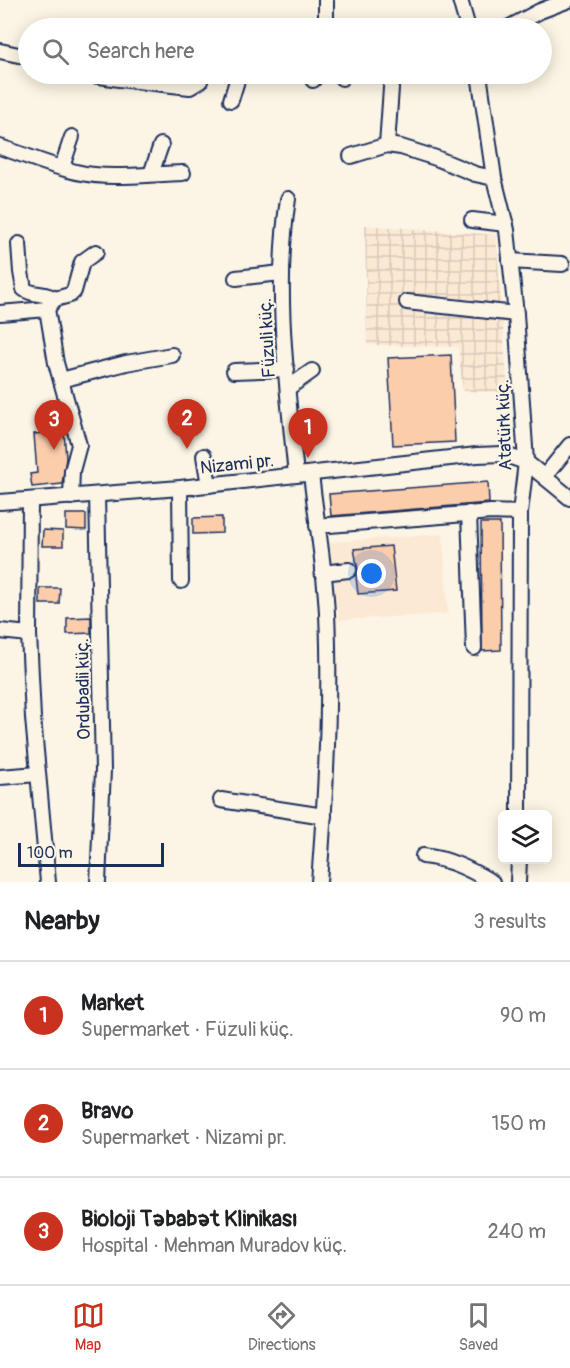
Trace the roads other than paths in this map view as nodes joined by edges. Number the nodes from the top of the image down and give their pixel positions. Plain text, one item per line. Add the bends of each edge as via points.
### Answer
1 (326, 0) edge
2 (460, 0) edge
3 (569, 0) edge
4 (326, 18) edge
5 (465, 18) edge
6 (527, 18) edge
7 (0, 51) edge
8 (18, 55) edge
9 (162, 84) edge
10 (193, 84) edge
11 (235, 84) edge
12 (391, 84) edge
13 (480, 84) edge
14 (231, 100) dead end
15 (72, 137) dead end
16 (161, 145) dead end
17 (387, 145) junction
18 (0, 147) edge
19 (351, 156) dead end
20 (62, 167) junction
21 (183, 173) dead end
22 (151, 174) junction
23 (494, 178) junction
24 (288, 198) dead end
25 (472, 219) dead end
26 (506, 224) junction
27 (19, 244) dead end
28 (96, 252) dead end
29 (510, 261) junction
30 (562, 264) dead end
31 (281, 273) junction
32 (236, 278) dead end
33 (407, 302) dead end
34 (51, 304) junction
35 (0, 313) edge
36 (516, 314) junction
37 (172, 355) dead end
38 (287, 369) junction
39 (234, 371) dead end
40 (312, 371) dead end
41 (61, 380) junction
42 (288, 388) junction
43 (570, 445) edge
44 (204, 456) dead end
45 (525, 462) junction
46 (311, 474) junction
47 (296, 475) junction
48 (545, 476) junction
49 (209, 485) junction
50 (180, 488) junction
51 (97, 495) junction
52 (71, 497) junction
53 (570, 498) edge
54 (30, 500) junction
55 (0, 502) edge
56 (469, 513) junction
57 (520, 513) junction
58 (317, 526) junction
59 (349, 570) dead end
60 (322, 573) junction
61 (181, 581) dead end
62 (0, 631) edge
63 (29, 634) junction
64 (474, 648) dead end
65 (38, 774) junction
66 (0, 777) edge
67 (221, 800) dead end
68 (519, 810) edge
69 (324, 816) junction
70 (423, 856) dead end
71 (519, 864) edge
72 (48, 882) edge
73 (98, 882) edge
74 (319, 882) edge
75 (492, 882) edge
76 (518, 882) edge

1 - 4 street
2 - 5 street
3 - 6 street
7 - 8 street
9 - 10 street
11 - 14 street
12 - 17 street
13 - 23 street, Atatürk küç.
15 - 20 street
16 - 22 street
17 - 19 street
17 - 23 street
18 - 20 street
20 - 22 street via 112,176
21 - 22 street
23 - 26 street, Atatürk küç.
24 - 31 street, Füzuli küç.
25 - 26 street
26 - 29 street, Atatürk küç.
27 - 34 street via 24,290 49,295
28 - 34 street via 82,262 74,291
29 - 30 street
29 - 36 street, Atatürk küç.
31 - 32 street
31 - 38 street, Füzuli küç.
33 - 36 street
34 - 35 street
34 - 41 street
36 - 45 street, Atatürk küç.
37 - 41 street
38 - 39 street
38 - 42 street, Füzuli küç.
40 - 42 street
41 - 52 street via 78,445
42 - 47 street, Füzuli küç.
43 - 48 street
44 - 49 street
45 - 46 street, Nizami pr. via 502,454 477,455
45 - 48 street, Nizami pr.
45 - 57 street, Atatürk küç.
46 - 47 street, Nizami pr.
46 - 58 street
47 - 49 street, Nizami pr.
48 - 53 street, Nizami pr.
49 - 50 street, Nizami pr.
50 - 51 street, Nizami pr.
50 - 61 street
51 - 52 street, Nizami pr.
51 - 73 street, Ordubadii küç. via 103,771
52 - 54 street, Nizami pr.
54 - 55 street, Nizami pr.
54 - 63 street
56 - 57 street
56 - 58 street
56 - 64 street
57 - 68 street, Atatürk küç.
58 - 60 street
59 - 60 street
60 - 69 street via 328,637
62 - 63 street
63 - 65 street
65 - 66 street
65 - 72 street
67 - 69 street
69 - 74 street
70 - 75 street via 459,864
71 - 76 street

